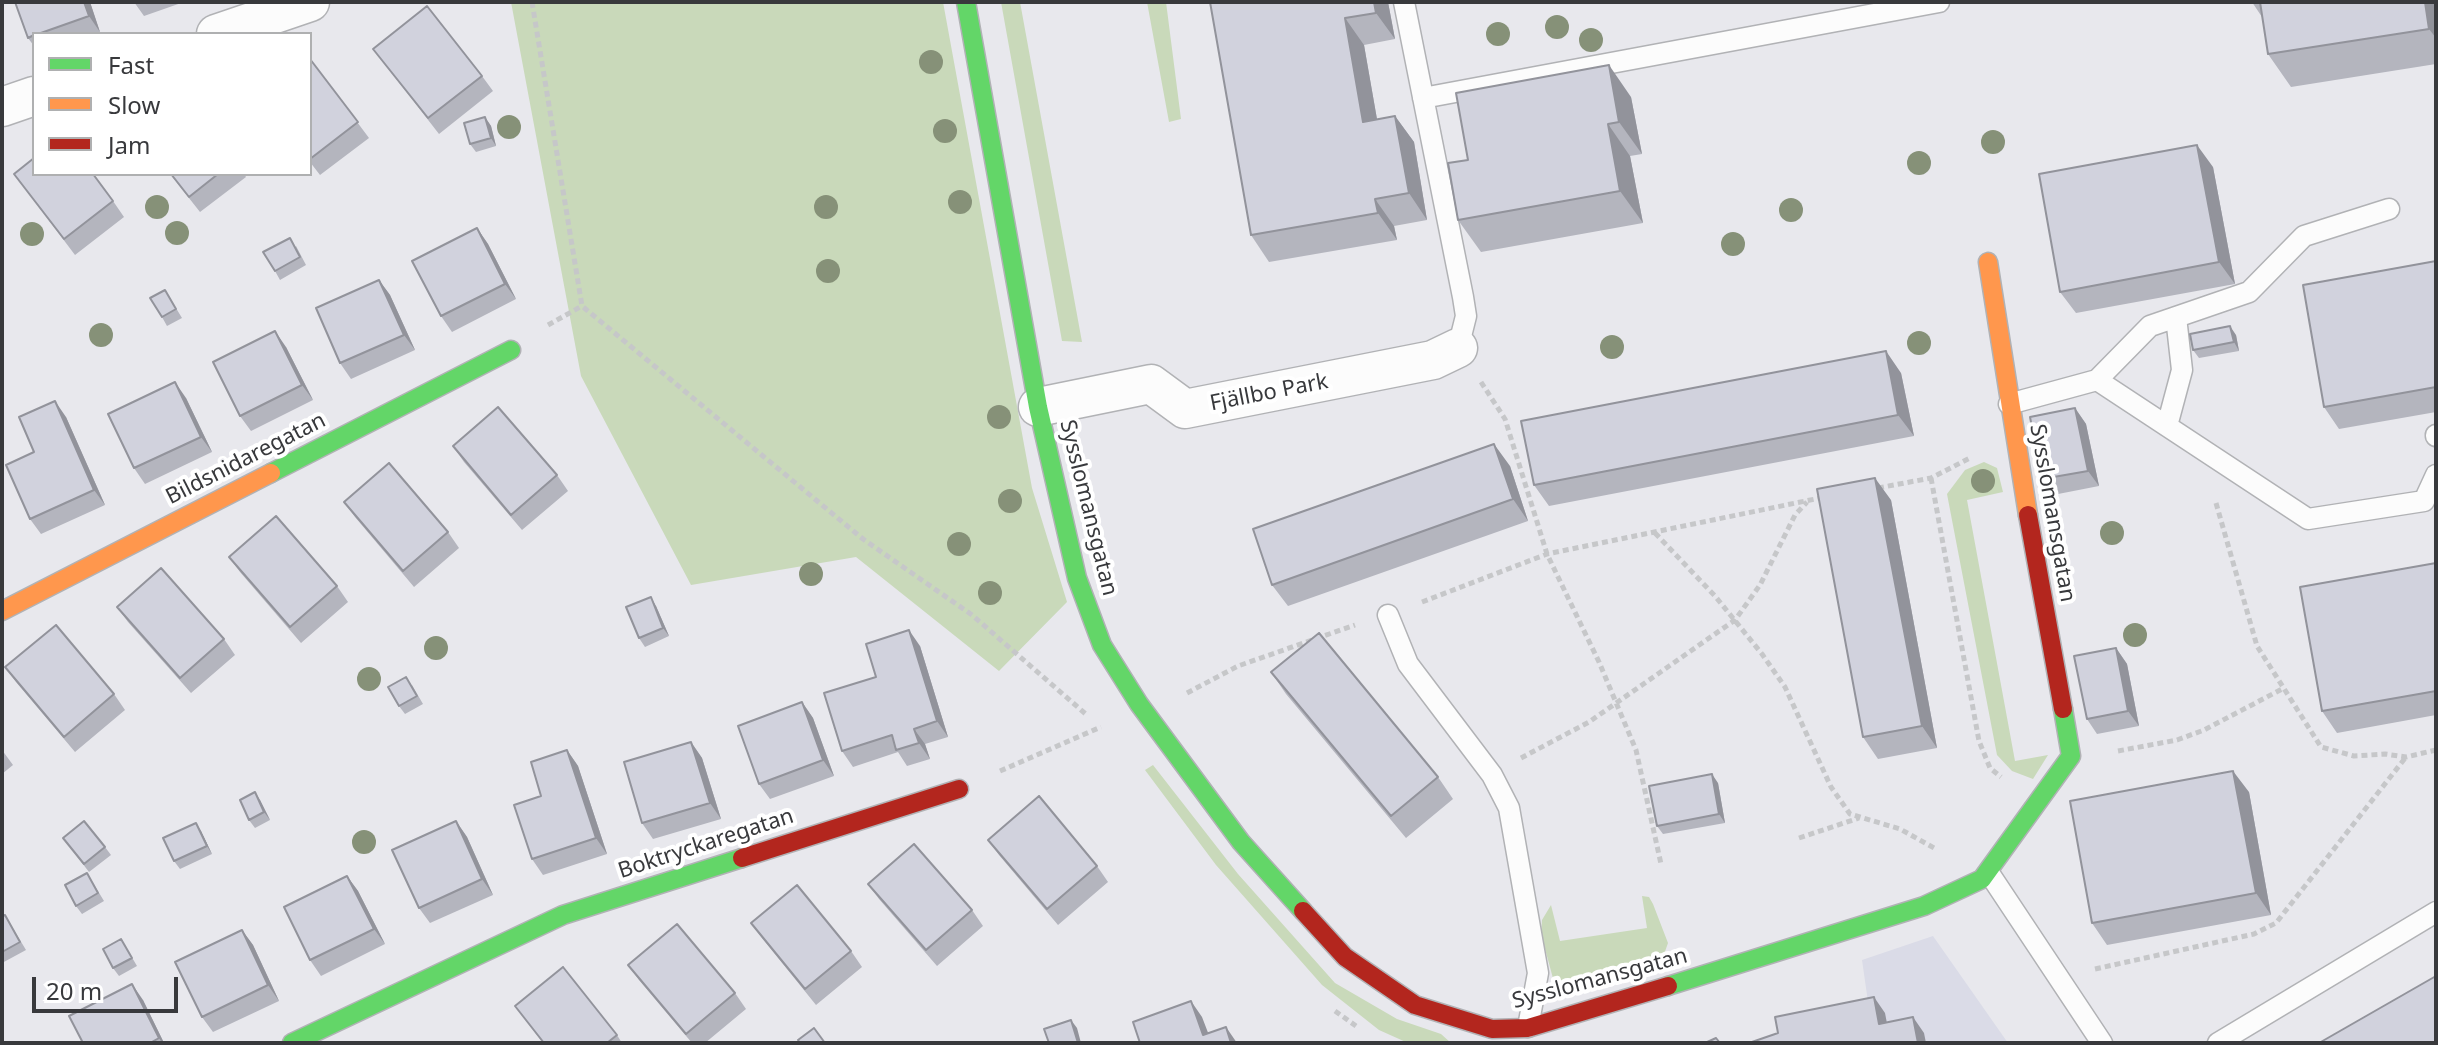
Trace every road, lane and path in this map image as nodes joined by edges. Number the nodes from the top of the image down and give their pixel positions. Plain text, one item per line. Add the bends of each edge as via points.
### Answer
1 (310, 2) edge
2 (532, 2) edge
3 (966, 2) edge
4 (1404, 2) edge
5 (1939, 2) edge
6 (222, 32) edge
7 (32, 97) edge
8 (1423, 98) junction
9 (2, 107) edge
10 (2389, 209) dead end
11 (1988, 262) dead end
12 (2176, 317) junction
13 (1458, 348) junction
14 (511, 350) dead end
15 (2097, 380) junction
16 (2009, 404) junction
17 (1038, 407) junction
18 (2167, 426) junction
19 (2014, 436) junction
20 (2211, 455) junction
21 (2436, 475) edge
22 (1931, 478) junction
23 (1870, 489) edge
24 (1839, 495) edge
25 (1808, 500) junction
26 (1654, 533) junction
27 (1547, 554) junction
28 (2, 611) edge
29 (1388, 615) junction
30 (1735, 620) junction
31 (2284, 688) junction
32 (1617, 703) junction
33 (1139, 704) junction
34 (1101, 727) junction
35 (2436, 750) edge
36 (2071, 756) junction
37 (2406, 757) junction
38 (1492, 775) junction
39 (959, 789) joint
40 (2038, 803) junction
41 (1860, 817) junction
42 (1799, 838) dead end
43 (1661, 864) dead end
44 (1986, 876) junction
45 (2436, 912) edge
46 (2061, 981) junction
47 (1528, 1028) junction
48 (1492, 1036) edge
49 (292, 1043) edge
50 (2102, 1043) edge
51 (2218, 1043) edge

1 - 6 street
2 - 34 path via 582,306 863,539 972,615
3 - 17 street, Sysslomansgatan
4 - 8 lane
5 - 8 lane
7 - 9 street
8 - 13 lane via 1466,316
10 - 12 lane via 2304,236 2249,292
11 - 16 street, Sysslomansgatan
12 - 15 lane via 2150,326
12 - 18 lane via 2182,370
13 - 17 street, Fjällbo Park via 1433,360 1185,409 1151,384
13 - 27 path via 1505,419
14 - 28 street, Bildsnidaregatan
15 - 16 lane
15 - 18 lane
16 - 19 street, Sysslomansgatan
17 - 33 street, Sysslomansgatan via 1077,578 1102,645
18 - 20 lane
19 - 22 path
19 - 36 street, Sysslomansgatan
20 - 21 lane via 2308,519 2424,501
20 - 31 path via 2211,483 2257,646
22 - 23 path
22 - 40 path via 1979,741 1990,768
24 - 25 path
25 - 26 path
25 - 30 path
26 - 27 path
26 - 30 path
27 - 29 path
27 - 32 path
29 - 33 path via 1296,643 1179,697 1163,692
29 - 38 lane via 1408,664
30 - 32 path
30 - 41 path via 1785,687 1831,787 1850,814
31 - 36 path via 2177,740
31 - 37 path via 2321,747 2354,756
32 - 38 path
32 - 43 path via 1636,750
33 - 34 path
33 - 48 street, Sysslomansgatan via 1241,842 1345,957 1415,1005
34 - 39 path
35 - 37 path
36 - 40 street
37 - 46 path via 2276,923 2254,934 2096,968
38 - 47 lane via 1512,820 1538,973
39 - 49 street, Boktryckaregatan via 563,915
40 - 44 street
41 - 42 path
41 - 44 path via 1900,829
44 - 46 lane
44 - 47 street, Sysslomansgatan via 1924,906
45 - 51 lane
46 - 50 lane
47 - 48 street, Sysslomansgatan

